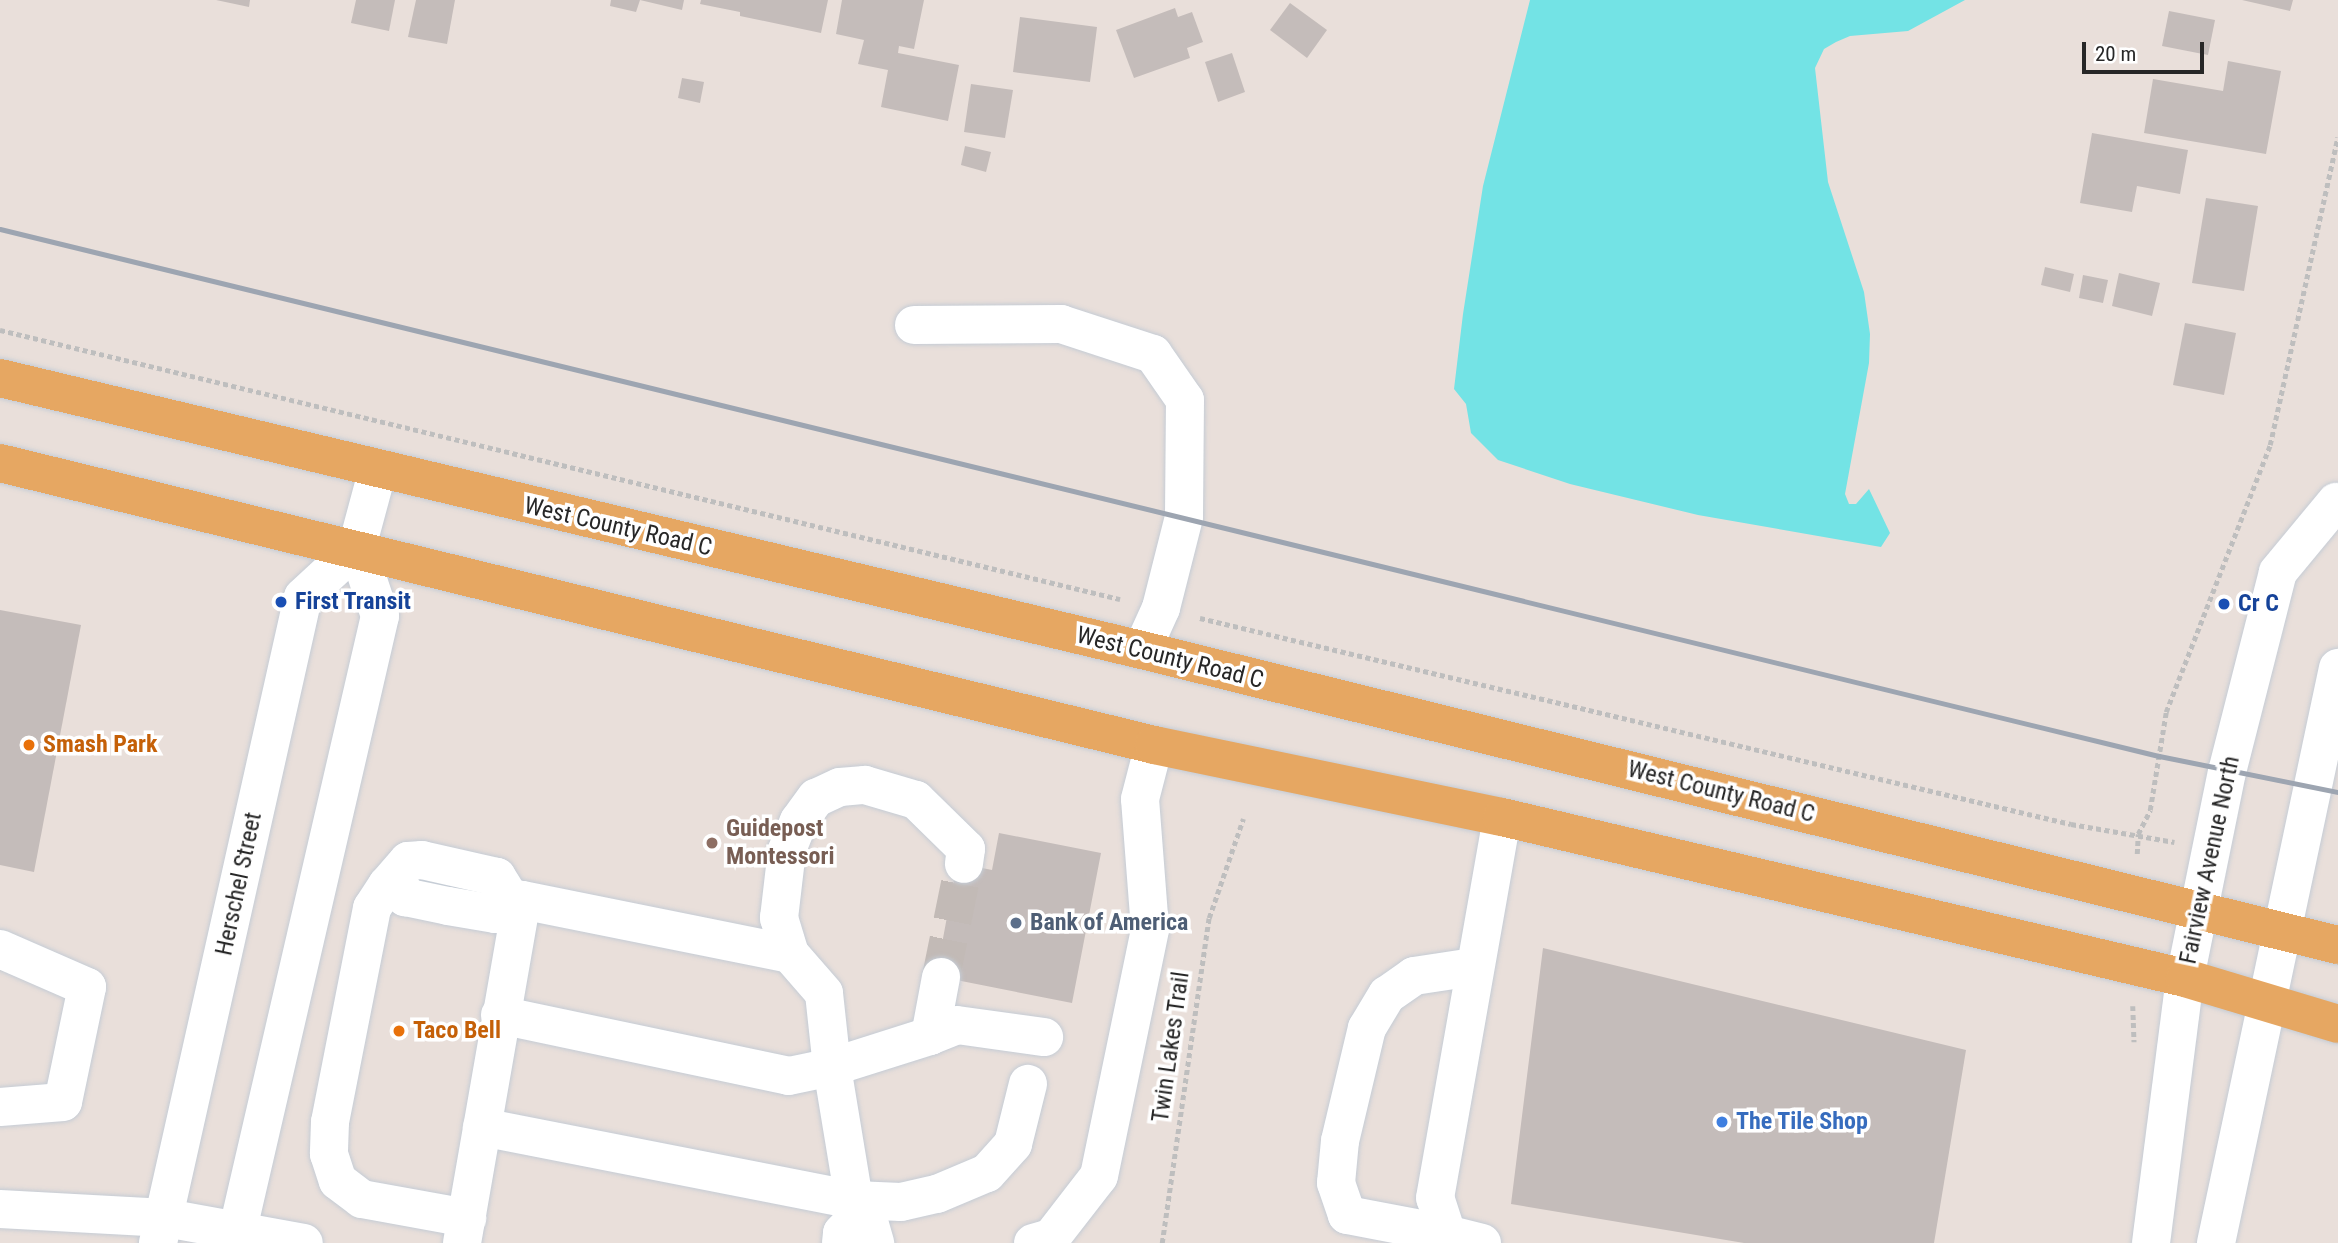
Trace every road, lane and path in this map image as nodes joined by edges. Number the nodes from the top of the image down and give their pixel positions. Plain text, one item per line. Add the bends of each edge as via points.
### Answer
1 (2338, 137) edge
2 (914, 326) dead end
3 (0, 378) edge
4 (0, 463) edge
5 (378, 469) junction
6 (2338, 501) edge
7 (357, 547) junction
8 (1142, 650) junction
9 (2338, 668) edge
10 (1154, 745) junction
11 (1502, 817) junction
12 (1243, 819) dead end
13 (964, 864) tunnel mouth
14 (2134, 893) junction
15 (516, 899) junction
16 (2199, 907) junction
17 (2285, 930) junction
18 (2338, 945) edge
19 (0, 949) edge
20 (790, 954) junction
21 (1473, 967) junction
22 (2134, 969) junction
23 (941, 977) tunnel mouth
24 (2185, 978) junction
25 (2268, 1002) junction
26 (500, 1015) junction
27 (2338, 1024) edge
28 (2132, 1032) dead end
29 (930, 1036) junction
30 (1044, 1037) dead end
31 (832, 1067) junction
32 (1028, 1084) dead end
33 (0, 1107) edge
34 (482, 1128) junction
35 (0, 1209) edge
36 (856, 1226) edge
37 (162, 1230) edge
38 (464, 1230) edge
39 (234, 1236) edge
40 (1464, 1239) edge
41 (304, 1243) edge
42 (1033, 1243) edge
43 (1162, 1243) edge
44 (2151, 1243) edge
45 (2216, 1243) edge

1 - 14 path via 2270,445 2166,712 2150,810 2138,834
2 - 8 street via 1061,324 1153,354 1185,400 1184,517 1161,608
3 - 5 main road, West County Road C
4 - 7 main road
5 - 7 street
5 - 8 main road, West County Road C
6 - 16 street, Fairview Avenue North via 2278,572 2224,785
7 - 10 main road
7 - 37 street, Herschel Street via 303,597
7 - 39 street via 380,616
8 - 14 main road, West County Road C
9 - 17 street
10 - 11 main road
10 - 42 street via 1140,799 1150,929 1099,1176 1051,1238
11 - 21 street
11 - 22 main road
12 - 43 path, Twin Lakes Trail via 1209,918
13 - 20 street via 966,849 916,800 865,785 840,788 816,798 799,821 787,850 779,918
14 - 16 main road, West County Road C
15 - 20 street
15 - 26 street
15 - 38 street via 495,914 405,897 397,877 387,885 372,908 330,1122 329,1154 338,1181 362,1199
16 - 17 main road, West County Road C
16 - 24 street, Fairview Avenue North
17 - 18 main road, West County Road C
17 - 25 street
19 - 33 street via 86,987 63,1102
20 - 31 street via 824,993
21 - 40 street via 1435,1198
21 - 40 street via 1414,976 1387,995 1367,1028 1340,1141 1336,1183 1347,1215
22 - 24 main road
22 - 28 path
23 - 29 street
24 - 25 main road
24 - 44 street, Fairview Avenue North
25 - 27 main road
25 - 45 street
26 - 31 street via 789,1076
26 - 34 street
29 - 30 street via 957,1025
29 - 31 street
31 - 36 street
32 - 36 street via 1013,1144 987,1173 937,1194 901,1202
34 - 36 street
34 - 38 street
35 - 37 street
37 - 39 street
39 - 41 street

